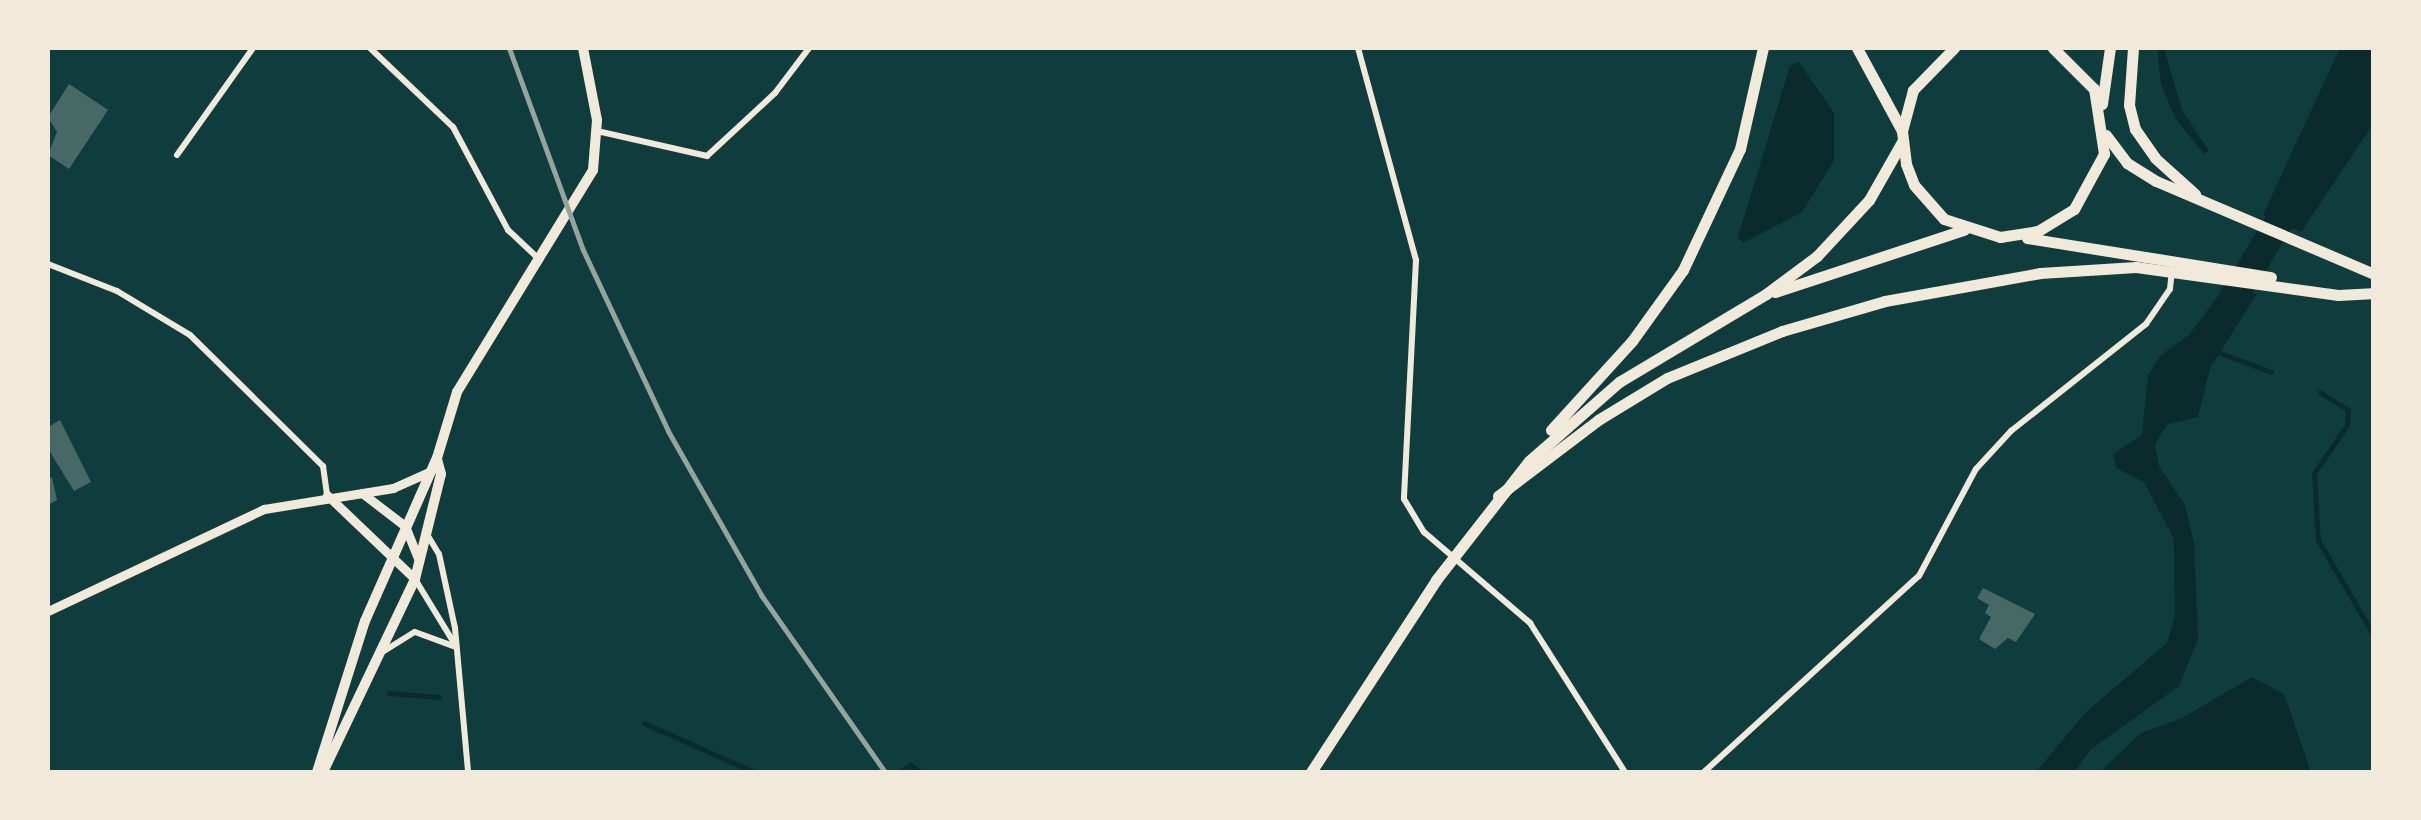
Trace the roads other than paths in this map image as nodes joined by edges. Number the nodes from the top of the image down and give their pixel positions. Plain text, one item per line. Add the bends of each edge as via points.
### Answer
1 (253, 48) edge
2 (370, 48) edge
3 (583, 48) edge
4 (809, 48) edge
5 (1358, 48) edge
6 (1764, 48) edge
7 (1857, 48) edge
8 (1954, 48) edge
9 (2054, 48) edge
10 (2110, 48) edge
11 (2133, 48) edge
12 (2102, 109) junction
13 (597, 131) junction
14 (2105, 134) junction
15 (1902, 136) junction
16 (177, 155) dead end
17 (2210, 206) junction
18 (1964, 230) junction
19 (2018, 236) junction
20 (541, 261) junction
21 (48, 264) edge
22 (2172, 270) junction
23 (2372, 271) edge
24 (2372, 293) edge
25 (1766, 294) junction
26 (437, 458) junction
27 (1528, 461) junction
28 (429, 472) junction
29 (362, 493) junction
30 (327, 495) junction
31 (1498, 496) junction
32 (405, 526) junction
33 (428, 536) junction
34 (388, 559) junction
35 (420, 564) junction
36 (415, 579) junction
37 (48, 611) edge
38 (457, 648) junction
39 (381, 654) junction
40 (320, 772) edge
41 (468, 772) edge
42 (1311, 772) edge
43 (1625, 772) edge
44 (1704, 772) edge

1 - 16 street
2 - 20 street via 443,115 508,230
3 - 13 main road
4 - 13 street via 775,93 707,156
5 - 43 street via 1416,260 1404,498 1424,532 1530,622
6 - 27 main road via 1740,149 1683,270
7 - 15 main road
8 - 15 main road via 1913,90
9 - 12 main road via 2082,70
10 - 12 main road
11 - 17 main road via 2129,105 2135,129 2155,158
12 - 14 main road
13 - 20 main road via 593,170
14 - 17 main road via 2127,163
14 - 19 main road via 2098,175 2074,209
15 - 18 main road via 1914,185 1944,219
15 - 25 main road via 1852,222
17 - 23 main road
18 - 19 main road
18 - 25 main road
19 - 24 main road
20 - 26 main road via 462,383
21 - 30 street via 117,291 190,334 322,466
22 - 24 main road via 2338,295
22 - 31 main road via 2002,278 1885,301 1782,331 1644,390
22 - 44 street via 2170,289 2146,324 2012,431 1976,469 1919,576
25 - 27 main road via 1619,382
26 - 28 main road
26 - 33 main road via 442,474
27 - 31 main road
28 - 29 street
28 - 32 main road
29 - 30 street
29 - 32 street
30 - 34 street
30 - 37 street via 264,509
31 - 42 main road
32 - 34 main road
32 - 35 street
33 - 35 main road
33 - 38 street via 439,554
34 - 36 street
34 - 40 main road
35 - 36 main road
36 - 38 street
36 - 39 main road
38 - 39 street via 415,632
38 - 41 street
39 - 40 main road

